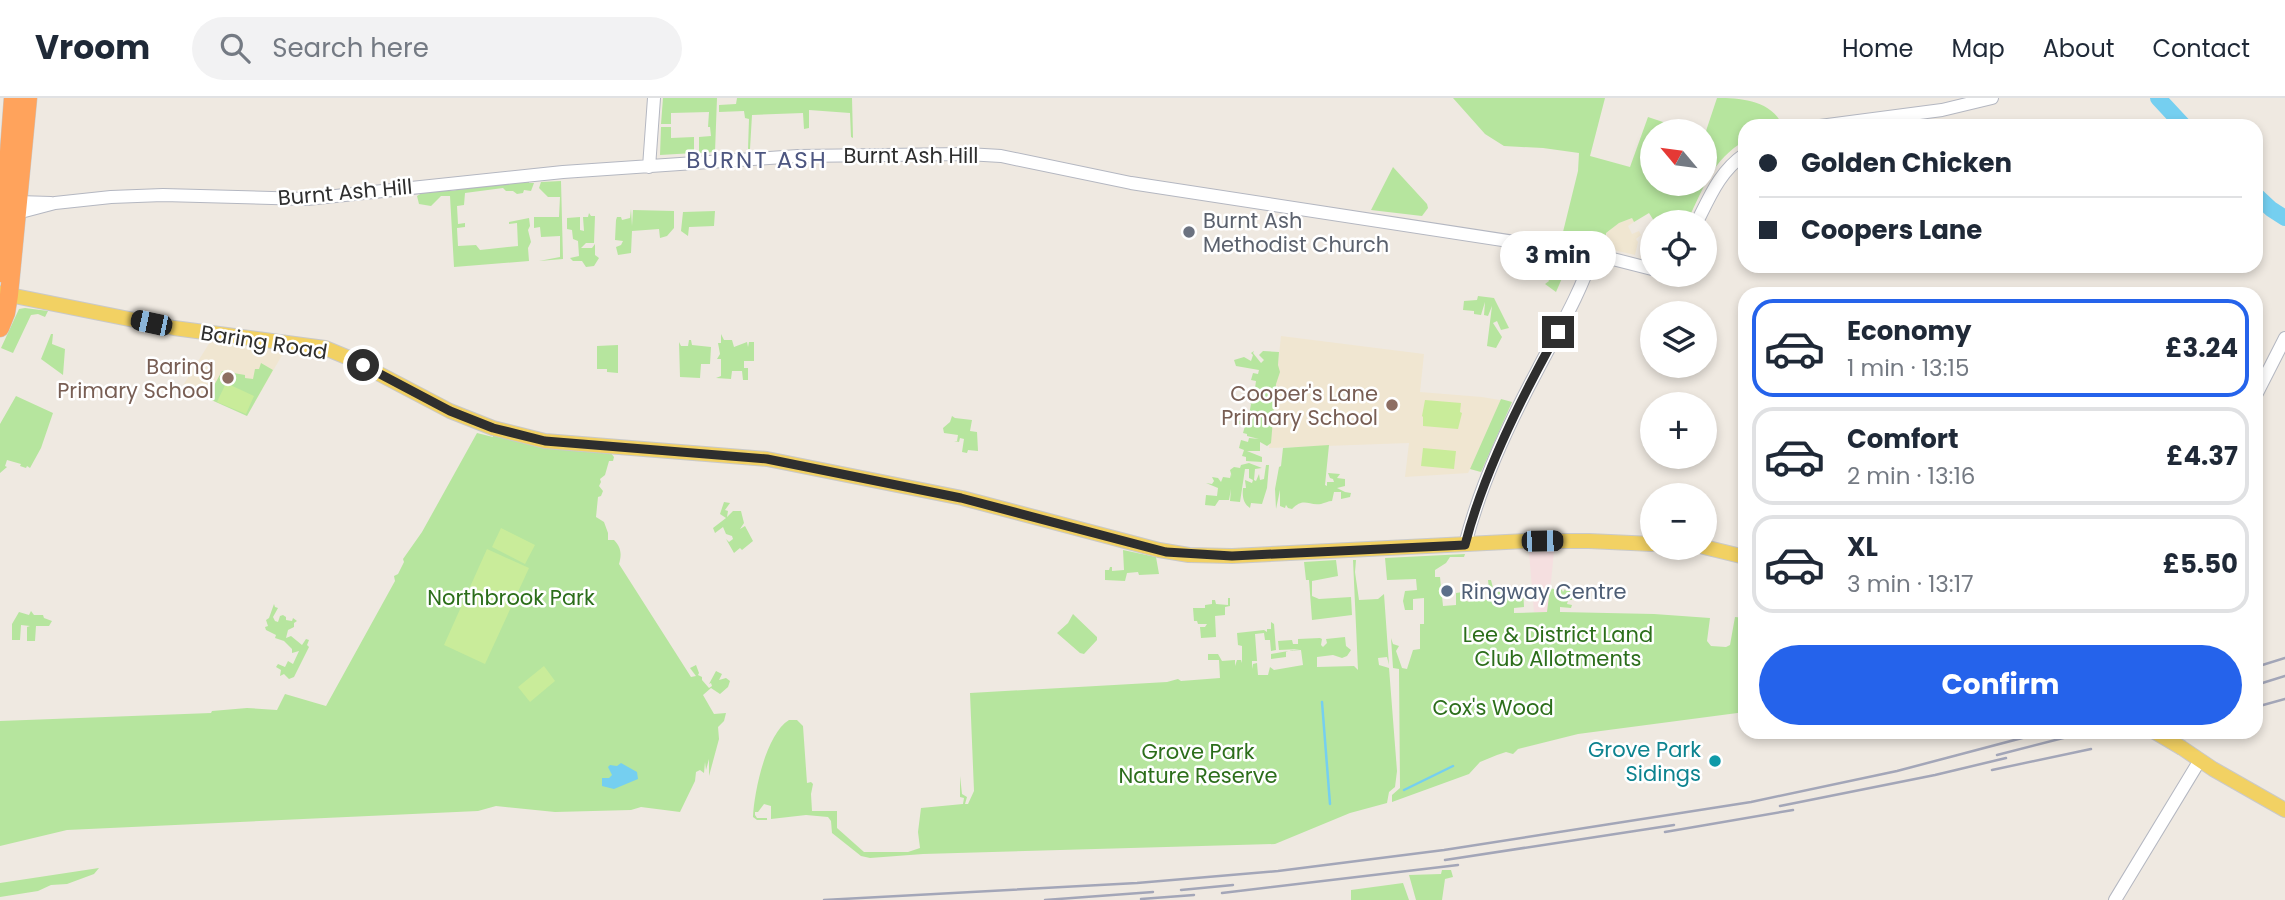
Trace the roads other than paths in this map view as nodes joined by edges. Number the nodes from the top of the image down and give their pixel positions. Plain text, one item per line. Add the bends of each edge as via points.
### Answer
1 (13, 98) edge
2 (28, 98) edge
3 (654, 98) edge
4 (1992, 98) edge
5 (1873, 119) edge
6 (1738, 159) edge
7 (649, 167) junction
8 (7, 208) edge
9 (1703, 210) edge
10 (1593, 254) junction
11 (1640, 266) edge
12 (4, 297) edge
13 (60, 305) junction
14 (2285, 338) edge
15 (2263, 381) edge
16 (1640, 544) edge
17 (1465, 545) junction
18 (1717, 550) edge
19 (1738, 554) edge
20 (2167, 739) edge
21 (2200, 761) junction
22 (2285, 810) edge
23 (2115, 900) edge

1 - 8 highway
2 - 8 highway
3 - 7 street
4 - 5 street
6 - 9 street via 1719,178
7 - 8 street, Burnt Ash Hill via 307,199 163,195
7 - 10 street, Burnt Ash Hill via 825,155 1001,156 1131,183
8 - 12 highway
10 - 11 street, Burnt Ash Hill
10 - 17 street via 1488,477
12 - 13 main road, Baring Road
12 - 13 main road, Baring Road
13 - 17 main road, Baring Road via 174,328 329,349 450,411 545,441 767,459 961,498 1166,552 1232,556
14 - 15 street
16 - 17 main road, Baring Road
18 - 19 main road
20 - 21 main road, bridge
21 - 22 main road
21 - 23 street

